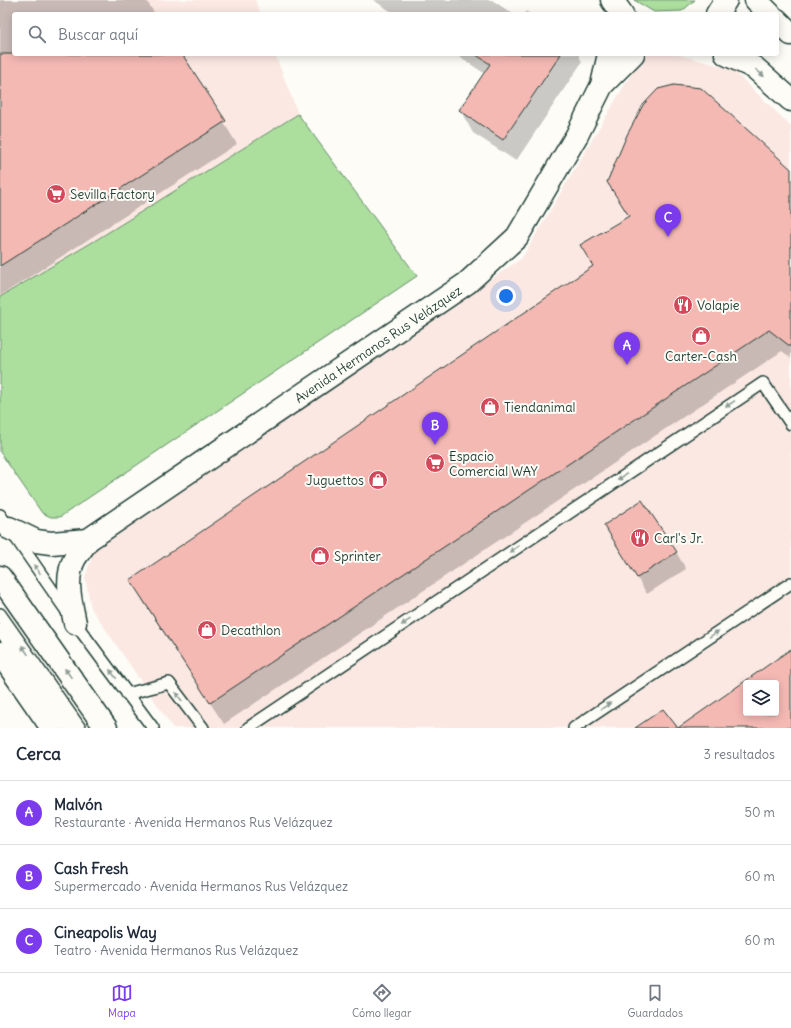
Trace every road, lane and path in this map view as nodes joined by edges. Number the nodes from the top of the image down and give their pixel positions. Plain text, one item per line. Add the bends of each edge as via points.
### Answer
1 (726, 0) edge
2 (756, 0) edge
3 (718, 12) edge
4 (768, 12) edge
5 (779, 22) edge
6 (791, 34) edge
7 (609, 56) edge
8 (631, 56) edge
9 (730, 56) edge
10 (602, 85) junction
11 (791, 100) edge
12 (791, 424) edge
13 (4, 522) edge
14 (88, 540) junction
15 (0, 577) edge
16 (791, 583) edge
17 (0, 614) edge
18 (75, 623) junction
19 (0, 630) edge
20 (0, 653) edge
21 (128, 694) junction
22 (52, 728) edge
23 (69, 728) edge
24 (80, 728) edge
25 (106, 728) edge
26 (153, 728) edge
27 (203, 728) edge
28 (248, 728) edge
29 (574, 728) edge

1 - 3 street
2 - 4 street
5 - 6 street
7 - 10 street, Avenida Hermanos Rus Velázquez
8 - 10 street, Avenida Hermanos Rus Velázquez
9 -> 11 street via 755,68
10 - 14 street, Avenida Hermanos Rus Velázquez via 577,135 517,237 467,283
12 -> 28 lane via 763,383
13 - 14 street via 36,541
18 -> 13 lane
14 - 18 street, Avenida Hermanos Rus Velázquez via 70,571 70,592
25 -> 15 street
29 -> 16 lane
24 -> 17 lane
21 -> 18 lane
19 - 23 lane
20 - 22 street
21 - 26 lane
27 -> 21 lane via 169,683

